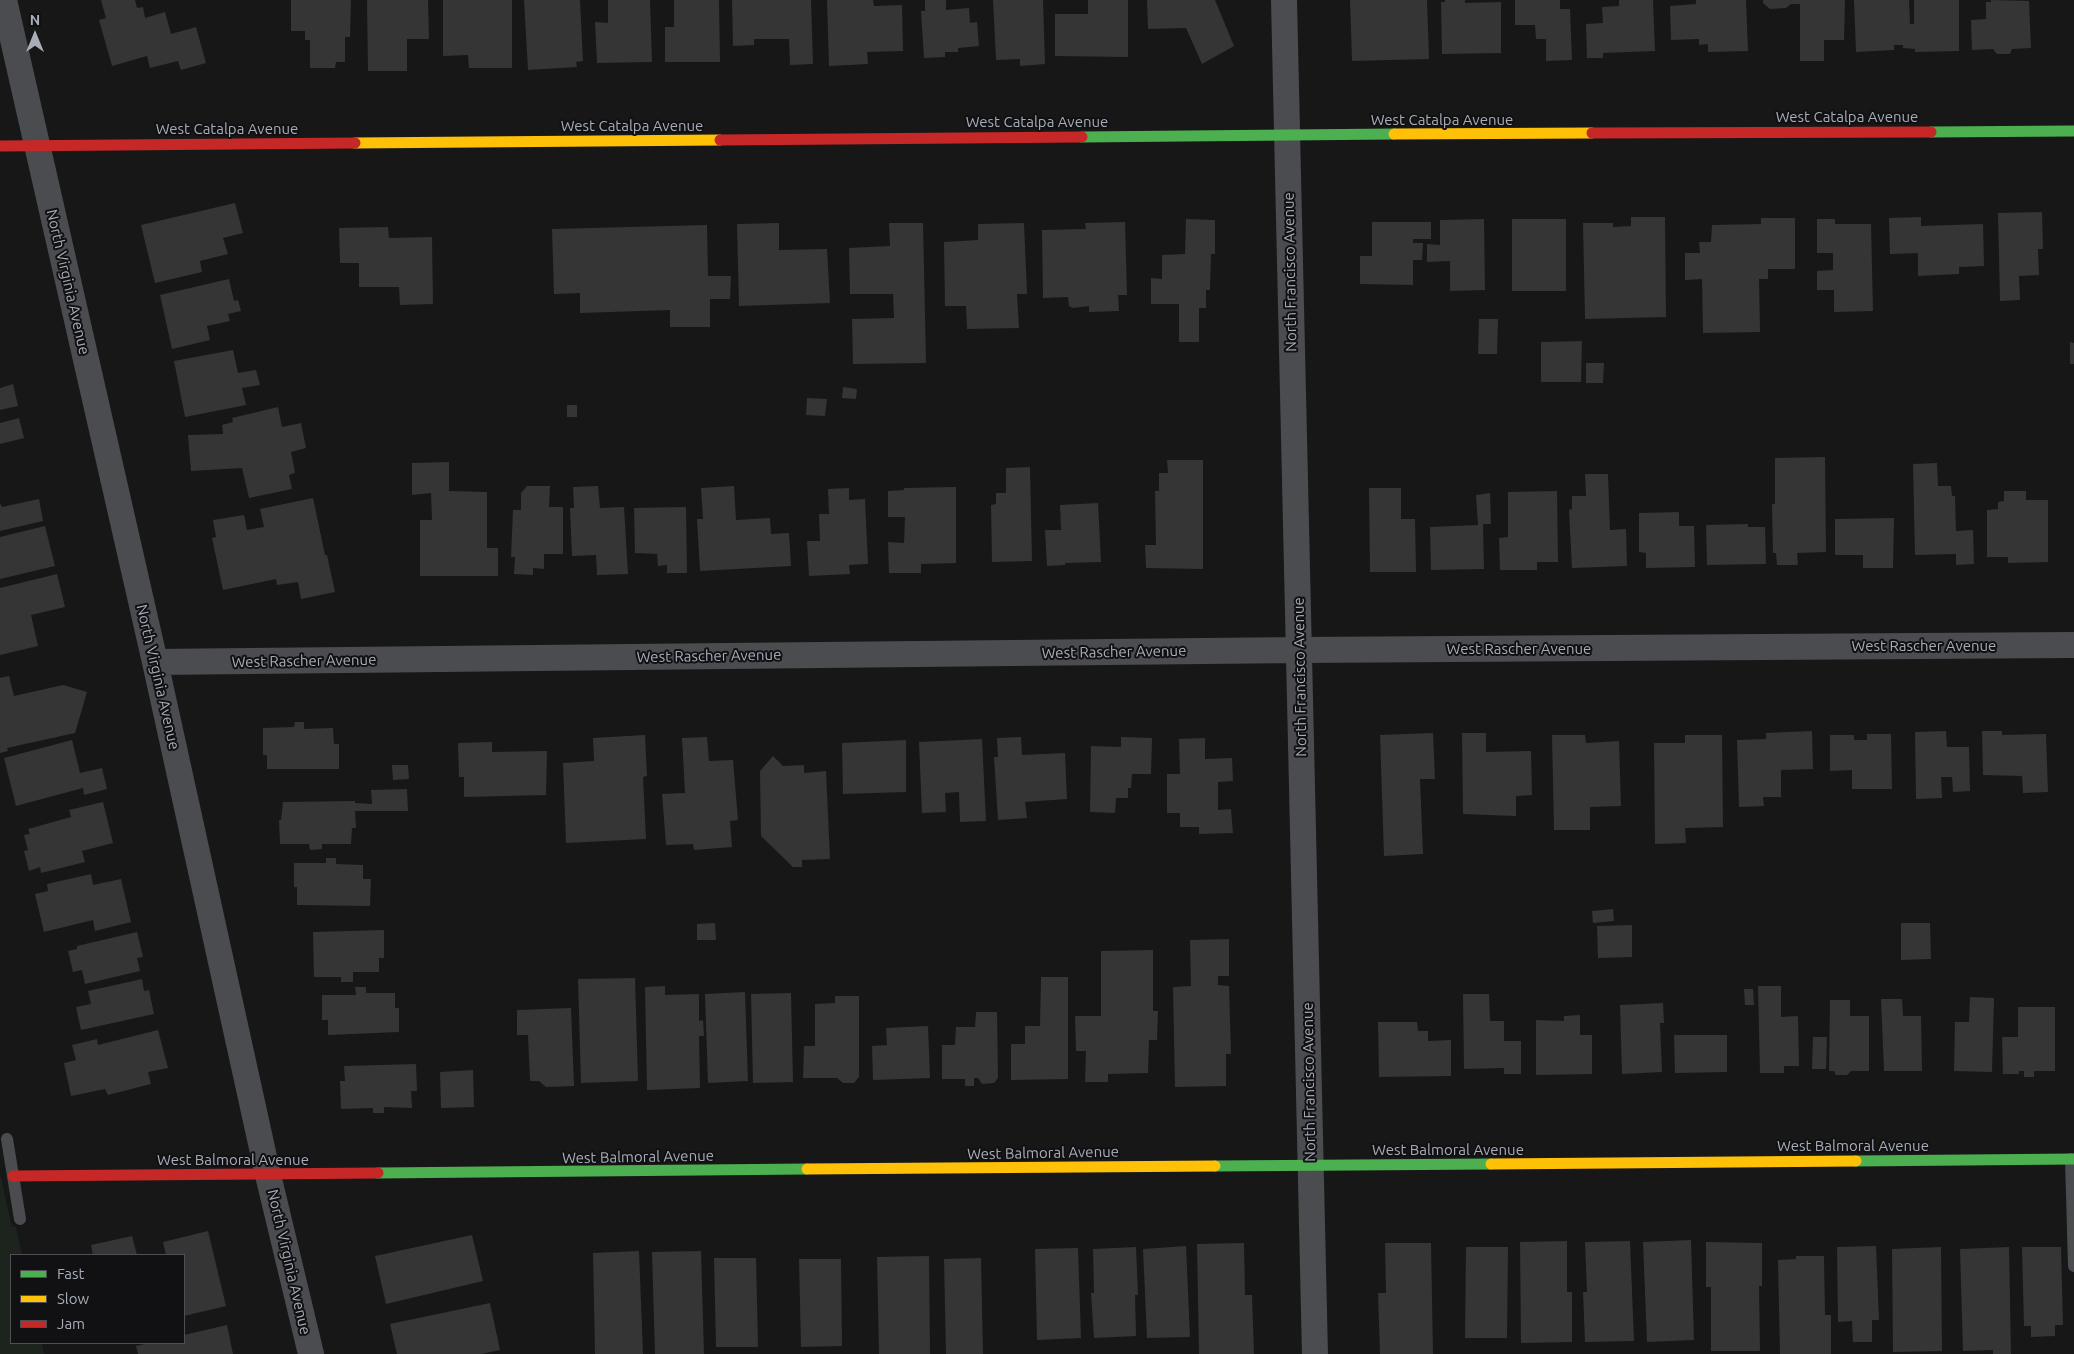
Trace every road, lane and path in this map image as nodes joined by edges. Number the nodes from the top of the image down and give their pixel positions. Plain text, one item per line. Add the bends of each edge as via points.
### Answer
1 (4, 0) edge
2 (1284, 0) edge
3 (2074, 131) edge
4 (1288, 135) junction
5 (38, 145) junction
6 (0, 146) edge
7 (2074, 645) edge
8 (1299, 650) junction
9 (155, 662) junction
10 (7, 1139) dead end
11 (2073, 1159) edge
12 (1311, 1166) junction
13 (268, 1175) junction
14 (13, 1176) junction
15 (20, 1219) dead end
16 (2074, 1266) edge
17 (310, 1354) edge
18 (1315, 1354) edge

1 - 5 street, North Virginia Avenue
2 - 4 street, North Francisco Avenue
3 - 4 street, West Catalpa Avenue
4 - 5 street, West Catalpa Avenue
4 - 8 street, North Francisco Avenue
5 - 6 street, West Catalpa Avenue
5 - 9 street, North Virginia Avenue
7 - 8 street, West Rascher Avenue
8 - 9 street, West Rascher Avenue
8 - 12 street, North Francisco Avenue
9 - 13 street, North Virginia Avenue
10 - 14 lane
11 - 12 street, West Balmoral Avenue
11 - 16 lane
12 - 13 street, West Balmoral Avenue
12 - 18 street, North Francisco Avenue
13 - 14 street, West Balmoral Avenue
13 - 17 street, North Virginia Avenue
14 - 15 lane

